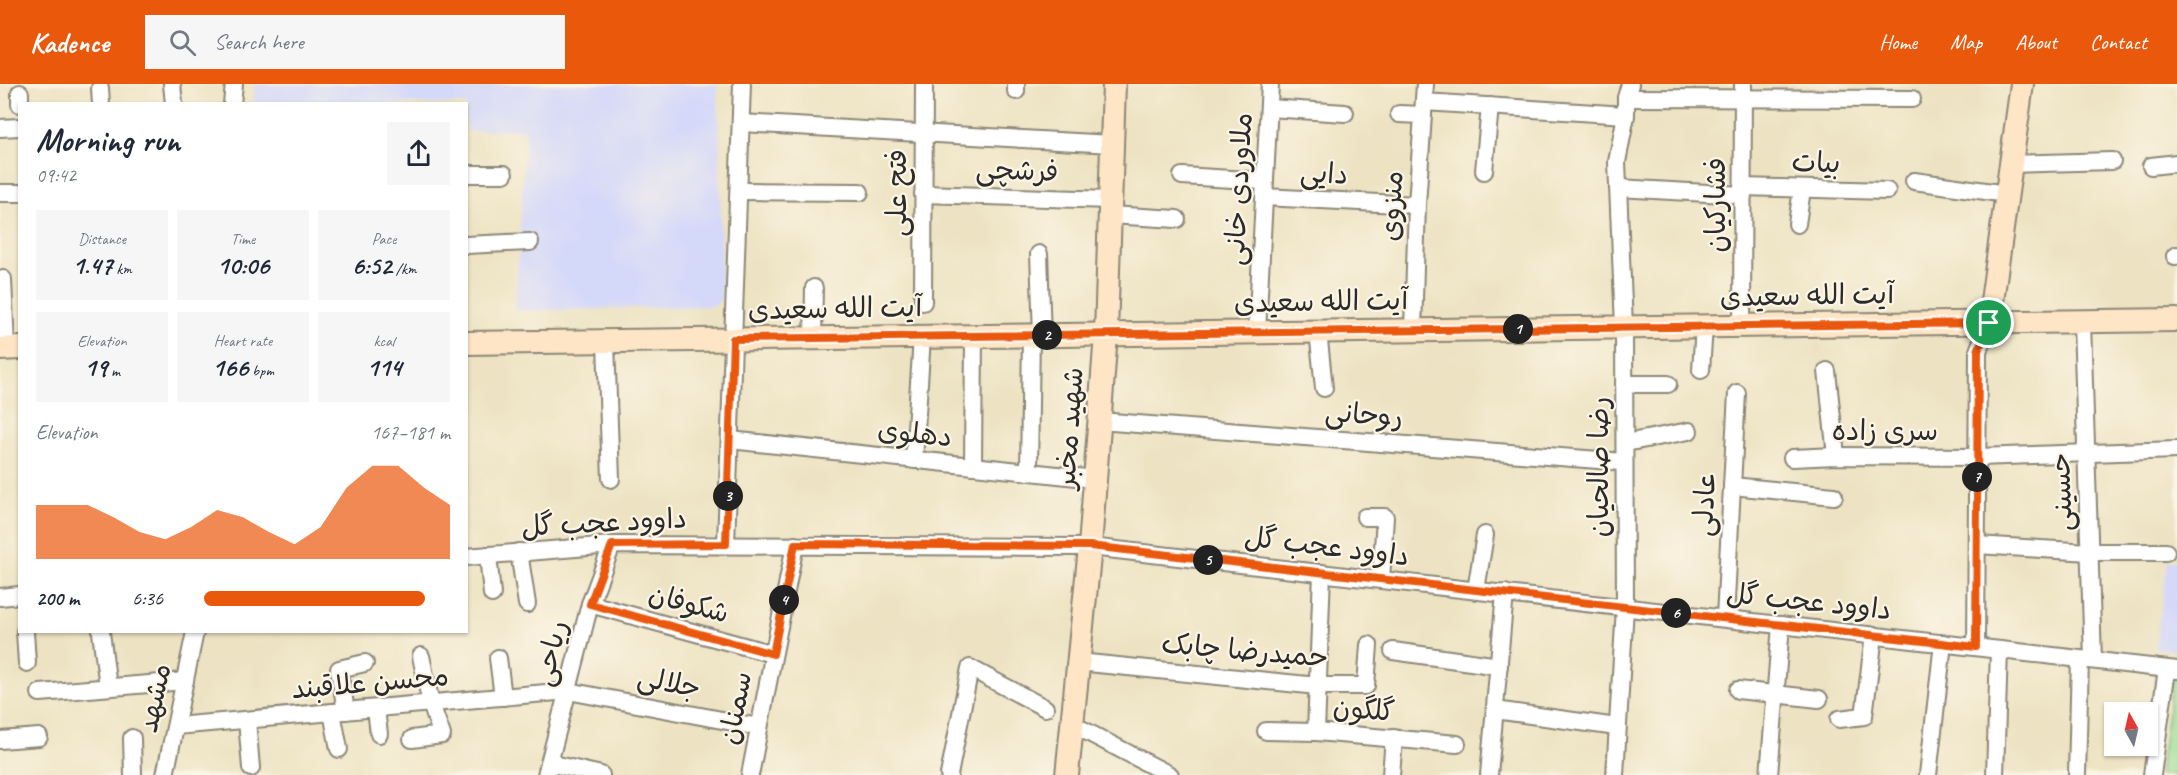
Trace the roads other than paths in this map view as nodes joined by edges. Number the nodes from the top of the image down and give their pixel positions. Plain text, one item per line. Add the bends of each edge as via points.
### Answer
1 (163, 84) edge
2 (234, 84) edge
3 (742, 84) edge
4 (924, 84) edge
5 (1114, 84) edge
6 (1270, 84) edge
7 (1425, 84) edge
8 (2022, 84) edge
9 (1628, 91) edge
10 (1743, 91) edge
11 (1912, 99) dead end
12 (173, 102) edge
13 (232, 102) edge
14 (1490, 106) junction
15 (1269, 108) junction
16 (1424, 109) junction
17 (1345, 112) dead end
18 (1399, 114) dead end
19 (1626, 115) junction
20 (742, 123) junction
21 (0, 128) edge
22 (18, 128) edge
23 (923, 133) junction
24 (1112, 144) junction
25 (2112, 161) dead end
26 (2177, 163) edge
27 (2011, 164) junction
28 (2151, 166) dead end
29 (1484, 171) dead end
30 (468, 174) edge
31 (504, 174) dead end
32 (1182, 176) dead end
33 (1914, 181) dead end
34 (1618, 188) junction
35 (1265, 189) junction
36 (1802, 189) junction
37 (739, 191) junction
38 (1743, 191) junction
39 (1887, 191) dead end
40 (860, 192) dead end
41 (0, 193) edge
42 (18, 193) edge
43 (923, 194) junction
44 (2007, 195) junction
45 (1417, 205) junction
46 (1110, 208) junction
47 (1178, 219) dead end
48 (1797, 224) dead end
49 (530, 242) dead end
50 (468, 245) edge
51 (1039, 254) dead end
52 (3, 279) dead end
53 (814, 288) dead end
54 (923, 302) dead end
55 (2177, 320) edge
56 (2082, 322) junction
57 (1989, 323) junction
58 (1742, 326) junction
59 (1624, 327) junction
60 (1704, 327) junction
61 (1413, 330) junction
62 (1318, 331) junction
63 (1257, 332) junction
64 (1106, 334) junction
65 (1036, 335) junction
66 (974, 336) junction
67 (922, 337) junction
68 (813, 338) junction
69 (733, 339) junction
70 (468, 343) edge
71 (606, 343) junction
72 (9, 348) edge
73 (1701, 370) dead end
74 (1827, 371) dead end
75 (1624, 384) junction
76 (1668, 384) dead end
77 (1324, 388) dead end
78 (1737, 393) dead end
79 (1099, 421) junction
80 (1689, 431) dead end
81 (730, 440) junction
82 (1624, 443) junction
83 (2177, 450) edge
84 (2086, 452) junction
85 (1836, 456) junction
86 (1792, 458) dead end
87 (1978, 458) junction
88 (914, 460) junction
89 (1624, 462) junction
90 (973, 466) junction
91 (1029, 472) junction
92 (611, 478) dead end
93 (1095, 479) junction
94 (1732, 486) junction
95 (1834, 496) dead end
96 (1365, 517) dead end
97 (1485, 535) dead end
98 (726, 544) junction
99 (795, 544) junction
100 (612, 545) junction
101 (1977, 545) junction
102 (1090, 546) junction
103 (519, 552) junction
104 (2090, 552) junction
105 (2166, 552) dead end
106 (488, 555) junction
107 (468, 557) edge
108 (1322, 573) junction
109 (1381, 580) junction
110 (1476, 590) junction
111 (492, 594) dead end
112 (1505, 594) junction
113 (18, 595) edge
114 (0, 597) edge
115 (527, 604) dead end
116 (590, 604) junction
117 (1625, 607) junction
118 (1725, 618) junction
119 (1781, 625) junction
120 (25, 633) edge
121 (101, 633) edge
122 (195, 633) edge
123 (1874, 635) junction
124 (1942, 643) junction
125 (1369, 645) dead end
126 (1976, 647) junction
127 (1999, 650) junction
128 (1393, 651) dead end
129 (773, 654) junction
130 (421, 656) dead end
131 (498, 658) dead end
132 (2087, 659) junction
133 (1078, 662) junction
134 (27, 663) dead end
135 (365, 663) dead end
136 (1498, 666) junction
137 (2172, 669) edge
138 (185, 681) junction
139 (1318, 686) junction
140 (108, 687) junction
141 (1738, 690) dead end
142 (568, 691) junction
143 (40, 693) dead end
144 (1775, 695) junction
145 (503, 697) junction
146 (1819, 699) dead end
147 (431, 704) junction
148 (1045, 708) dead end
149 (375, 709) junction
150 (1495, 710) junction
151 (339, 712) junction
152 (1839, 719) dead end
153 (247, 720) junction
154 (1072, 724) junction
155 (176, 726) junction
156 (759, 727) junction
157 (1617, 727) junction
158 (1266, 731) dead end
159 (1317, 732) junction
160 (379, 734) dead end
161 (39, 737) dead end
162 (132, 738) dead end
163 (1394, 738) junction
164 (412, 739) dead end
165 (0, 740) edge
166 (1457, 744) dead end
167 (339, 749) dead end
168 (251, 768) dead end
169 (548, 769) edge
170 (582, 772) edge
171 (1166, 774) edge
172 (132, 775) edge
173 (165, 775) edge
174 (601, 775) edge
175 (750, 775) edge
176 (949, 775) edge
177 (1067, 775) edge
178 (1391, 775) edge
179 (1489, 775) edge
180 (1615, 775) edge
181 (1768, 775) edge
182 (1928, 775) edge
183 (1995, 775) edge
184 (2077, 775) edge
185 (2152, 775) edge

1 - 12 street
2 - 13 street
3 - 20 street
4 - 23 street, فتح علی
5 - 24 main road, شهید مخبر
6 - 15 street, ملاوردی خانی
7 - 16 street, منزوی
8 - 27 main road
9 - 10 street
9 - 19 street, رضا صالحیان
10 - 11 street
10 - 38 street, فشارکیان
14 - 16 street
14 - 19 street
14 - 29 street
15 - 17 street
15 - 35 street, ملاوردی خانی
16 - 18 street
16 - 45 street, منزوی
19 - 34 street, رضا صالحیان via 1617,162
20 - 23 street
20 - 37 street
21 - 22 street
23 - 24 street
23 - 43 street, فتح علی
24 - 46 main road, شهید مخبر
25 - 27 street
26 - 28 street
27 - 44 main road
30 - 31 street
32 - 35 street, دایی
33 - 44 street
34 - 38 street, بیات
34 - 59 street, رضا صالحیان
35 - 45 street, دایی
35 - 63 street, ملاوردی خانی
36 - 38 street, بیات
36 - 39 street, بیات
36 - 48 street
37 - 40 street
37 - 69 street
38 - 58 street, فشارکیان
41 - 42 street
43 - 46 street, فرشچی
43 - 54 street, فتح علی
44 - 57 main road
45 - 61 street, منزوی
46 - 47 street, فرشچی
46 - 64 main road, شهید مخبر
49 - 50 street
51 - 65 street
52 - 72 street
53 - 68 street
55 - 56 main road, آیت الله سعیدی
56 - 57 main road, آیت الله سعیدی
56 - 84 street, حسینی
57 - 58 main road, آیت الله سعیدی
57 - 87 street via 1978,351
58 - 60 main road, آیت الله سعیدی
59 - 60 main road, آیت الله سعیدی
59 - 61 main road, آیت الله سعیدی
59 - 75 street, رضا صالحیان
60 - 73 street
61 - 62 main road, آیت الله سعیدی
62 - 63 main road, آیت الله سعیدی
62 - 77 street
63 - 64 main road, آیت الله سعیدی
64 - 65 main road, آیت الله سعیدی
64 - 79 main road, شهید مخبر
65 - 66 main road, آیت الله سعیدی
65 - 91 street
66 - 67 main road, آیت الله سعیدی
66 - 90 street
67 - 68 main road, آیت الله سعیدی
67 - 88 street
68 - 69 main road, آیت الله سعیدی
69 - 71 main road, آیت الله سعیدی
69 - 81 street
70 - 71 main road, آیت الله سعیدی
71 - 92 street
74 - 85 street
75 - 76 street
75 - 82 street, رضا صالحیان
78 - 94 street, عادلی
79 - 89 street, روحانی
79 - 93 main road, شهید مخبر
80 - 82 street
81 - 88 street, دهلوی
81 - 98 street
82 - 89 street, رضا صالحیان
83 - 84 street, سری زاده
84 - 87 street, سری زاده
84 - 104 street, حسینی
85 - 86 street, سری زاده
85 - 87 street, سری زاده
87 - 101 street
88 - 90 street, دهلوی
89 - 117 street, رضا صالحیان
90 - 91 street, دهلوی
91 - 93 street, دهلوی
93 - 102 main road, شهید مخبر
94 - 95 street
94 - 118 street, عادلی
96 - 109 street via 1384,517
97 - 110 street
98 - 99 street, داوود عجب گل
98 - 100 street, داوود عجب گل
99 - 102 street, داوود عجب گل
99 - 129 street, سمنان
100 - 103 street, داوود عجب گل
100 - 116 street, ریاحی
101 - 104 street
101 - 126 street
102 - 108 street, داوود عجب گل
102 - 133 main road, شهید مخبر
103 - 106 street, داوود عجب گل
103 - 115 street
104 - 105 street
104 - 132 street, حسینی
106 - 107 street, داوود عجب گل
106 - 111 street
108 - 109 street, داوود عجب گل
108 - 139 street
109 - 110 street, داوود عجب گل
110 - 112 street, داوود عجب گل
112 - 117 street, داوود عجب گل
112 - 136 street
113 - 114 street
116 - 129 street, شکوفان
116 - 142 street, ریاحی
117 - 118 street, داوود عجب گل
117 - 157 street, رضا صالحیان
118 - 119 street, داوود عجب گل
119 - 123 street, داوود عجب گل
119 - 144 street
120 - 134 street
121 - 140 street
122 - 138 street, مشهد
123 - 124 street, داوود عجب گل
123 - 152 street via 1864,716
124 - 126 street, داوود عجب گل
124 - 182 street
125 - 139 street, حمیدرضا چابک via 1366,686
126 - 127 street, داوود عجب گل
127 - 132 street, داوود عجب گل
127 - 183 street
128 - 136 street
129 - 156 street, سمنان
130 - 147 street
131 - 145 street
132 - 137 street, داوود عجب گل
132 - 184 street, حسینی
133 - 139 street, حمیدرضا چابک
133 - 154 main road, شهید مخبر
135 - 151 street via 339,669
136 - 150 street
137 - 185 street
138 - 140 street
138 - 155 street, مشهد
139 - 159 street
140 - 143 street
141 - 144 street
142 - 145 street, محسن علاقبند
142 - 156 street, جلالی
142 - 169 street, ریاحی
144 - 146 street
144 - 181 street
145 - 147 street, محسن علاقبند
147 - 149 street, محسن علاقبند
147 - 164 street via 442,735
148 - 176 street via 970,668
149 - 151 street, محسن علاقبند
149 - 160 street
150 - 157 street
150 - 179 street
151 - 153 street, محسن علاقبند
151 - 167 street
153 - 155 street, محسن علاقبند
153 - 168 street
154 - 171 street
154 - 177 main road, شهید مخبر
155 - 173 street, مشهد
156 - 175 street, سمنان
157 - 180 street, رضا صالحیان
158 - 159 street, گلگون
159 - 163 street, گلگون
161 - 165 street
162 - 172 street
163 - 166 street, گلگون
163 - 178 street
169 - 170 street
170 - 174 street

